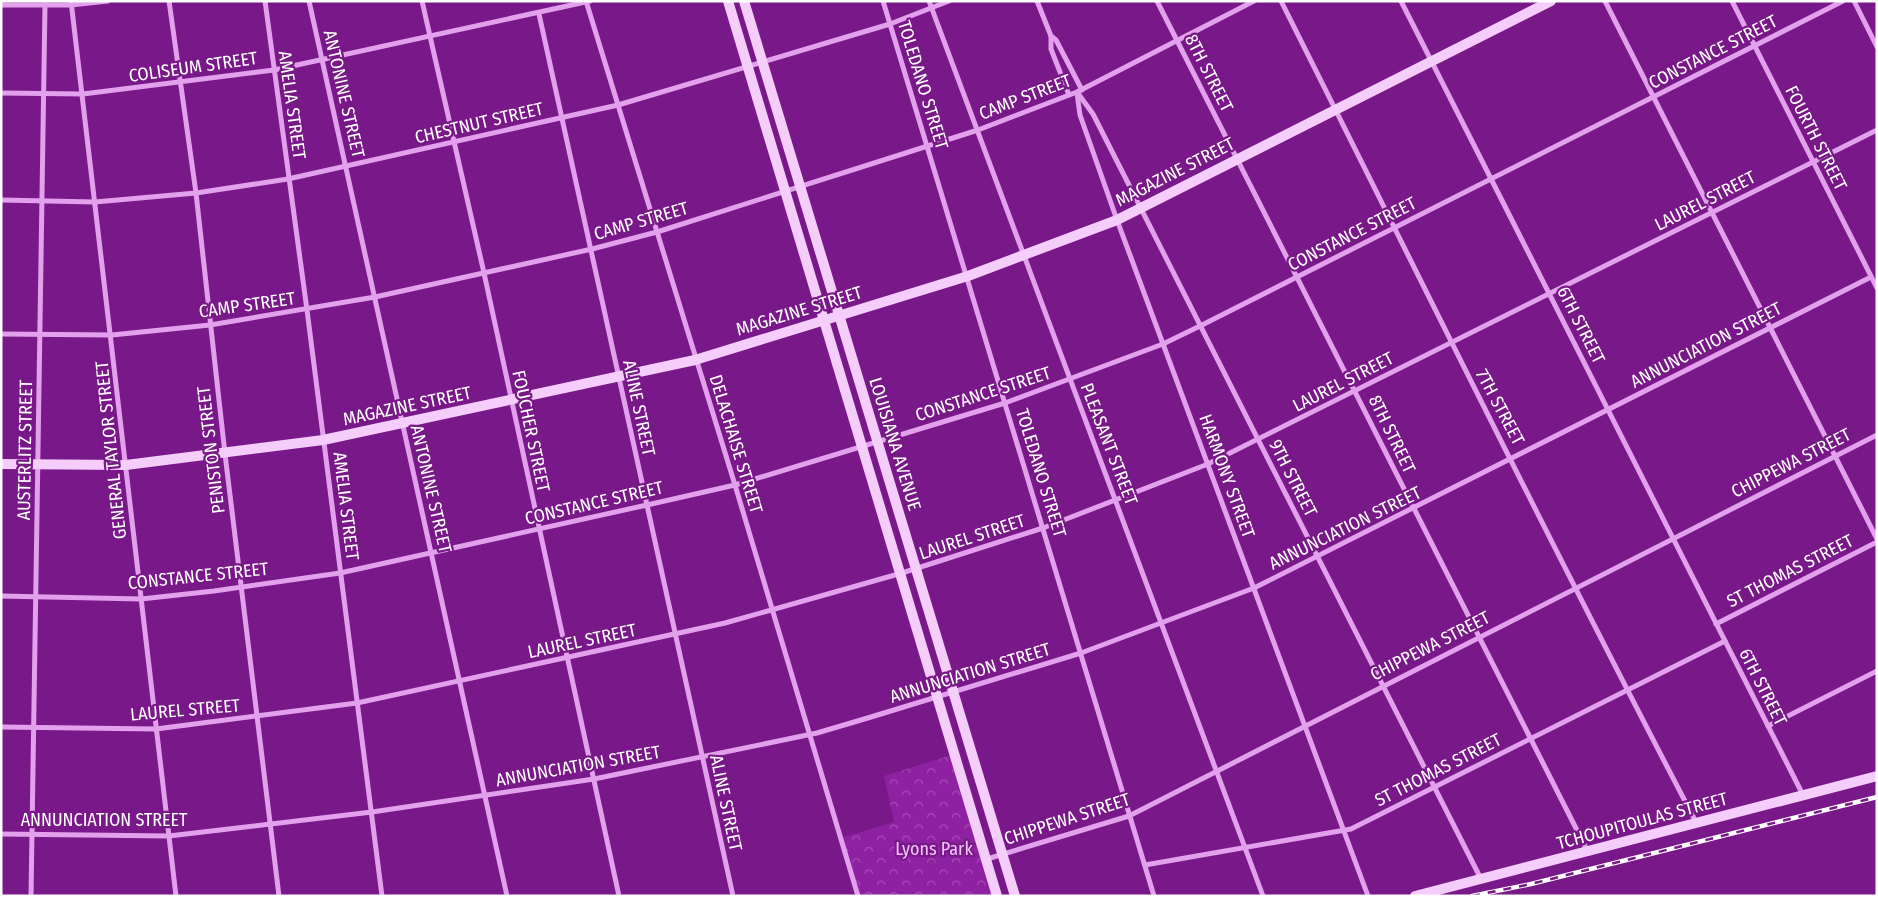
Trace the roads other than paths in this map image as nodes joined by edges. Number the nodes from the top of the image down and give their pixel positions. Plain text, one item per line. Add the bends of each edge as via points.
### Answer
1 (108, 1) edge
2 (169, 1) edge
3 (265, 1) edge
4 (310, 1) edge
5 (422, 1) edge
6 (728, 1) edge
7 (744, 1) edge
8 (883, 1) edge
9 (929, 1) edge
10 (949, 1) edge
11 (1037, 1) edge
12 (1158, 1) edge
13 (1254, 1) edge
14 (1281, 1) edge
15 (1401, 1) edge
16 (1551, 1) edge
17 (1605, 1) edge
18 (1732, 1) edge
19 (1844, 1) edge
20 (1854, 1) edge
21 (587, 2) edge
22 (71, 3) edge
23 (1, 5) edge
24 (44, 5) junction
25 (932, 8) junction
26 (539, 14) junction
27 (890, 24) junction
28 (1051, 36) junction
29 (429, 37) junction
30 (1177, 41) junction
31 (1754, 46) junction
32 (1877, 47) edge
33 (322, 61) junction
34 (762, 62) junction
35 (1432, 62) junction
36 (748, 66) junction
37 (274, 70) junction
38 (180, 83) junction
39 (1079, 91) junction
40 (1, 93) edge
41 (43, 93) junction
42 (83, 94) junction
43 (1069, 95) junction
44 (1653, 98) junction
45 (618, 105) junction
46 (1336, 110) junction
47 (562, 118) junction
48 (978, 130) junction
49 (1877, 130) edge
50 (453, 142) junction
51 (928, 147) junction
52 (1237, 159) junction
53 (1813, 162) junction
54 (346, 167) junction
55 (288, 179) junction
56 (1492, 179) junction
57 (801, 187) junction
58 (785, 191) junction
59 (196, 193) junction
60 (1, 200) edge
61 (41, 200) junction
62 (95, 202) junction
63 (1140, 208) junction
64 (1712, 212) junction
65 (1117, 220) junction
66 (1393, 228) junction
67 (657, 232) junction
68 (592, 249) junction
69 (1025, 256) junction
70 (484, 273) junction
71 (968, 276) junction
72 (1297, 277) junction
73 (1871, 277) junction
74 (1877, 288) edge
75 (1550, 295) junction
76 (375, 297) junction
77 (308, 310) junction
78 (840, 316) junction
79 (825, 320) junction
80 (1202, 325) junction
81 (210, 326) junction
82 (1770, 328) junction
83 (1, 334) edge
84 (40, 335) junction
85 (112, 335) junction
86 (1163, 344) junction
87 (1450, 344) junction
88 (695, 360) junction
89 (618, 377) junction
90 (859, 378) junction
91 (1070, 379) junction
92 (844, 382) junction
93 (1356, 392) junction
94 (510, 400) junction
95 (1005, 403) junction
96 (1608, 410) junction
97 (402, 423) junction
98 (1877, 434) edge
99 (324, 440) junction
100 (1259, 440) junction
101 (878, 442) junction
102 (864, 446) junction
103 (225, 454) junction
104 (1835, 456) junction
105 (1512, 460) junction
106 (1, 464) edge
107 (38, 464) junction
108 (1208, 464) junction
109 (126, 465) junction
110 (735, 484) junction
111 (1116, 501) junction
112 (647, 505) junction
113 (1414, 509) junction
114 (1043, 528) junction
115 (539, 529) junction
116 (1674, 539) junction
117 (1877, 541) edge
118 (432, 553) junction
119 (1318, 558) junction
120 (916, 568) junction
121 (340, 573) junction
122 (902, 574) junction
123 (242, 587) junction
124 (1254, 588) junction
125 (1574, 588) junction
126 (1, 596) edge
127 (37, 596) junction
128 (141, 599) junction
129 (771, 611) junction
130 (1161, 623) junction
131 (1716, 624) junction
132 (676, 634) junction
133 (1478, 636) junction
134 (1725, 641) junction
135 (1081, 653) junction
136 (567, 658) junction
137 (1877, 671) edge
138 (460, 681) junction
139 (1383, 686) junction
140 (1627, 691) junction
141 (954, 692) junction
142 (938, 697) junction
143 (357, 703) junction
144 (257, 718) junction
145 (1305, 726) junction
146 (1768, 726) junction
147 (1, 727) edge
148 (35, 728) junction
149 (156, 729) junction
150 (809, 734) junction
151 (1530, 738) junction
152 (702, 756) junction
153 (1216, 772) junction
154 (1877, 776) edge
155 (594, 779) junction
156 (1434, 788) junction
157 (486, 796) junction
158 (1803, 796) junction
159 (372, 812) junction
160 (1129, 816) junction
161 (270, 824) junction
162 (1697, 824) junction
163 (1344, 831) junction
164 (1, 834) edge
165 (32, 834) junction
166 (169, 836) junction
167 (1245, 847) junction
168 (1588, 852) junction
169 (1003, 854) junction
170 (987, 859) junction
171 (1144, 865) junction
172 (1481, 879) junction
173 (31, 896) edge
174 (176, 896) edge
175 (279, 896) edge
176 (382, 896) edge
177 (507, 896) edge
178 (619, 896) edge
179 (732, 896) edge
180 (858, 896) edge
181 (997, 896) edge
182 (1015, 896) edge
183 (1154, 896) edge
184 (1263, 896) edge
185 (1368, 896) edge
186 (1415, 896) edge

1 - 22 street
2 - 38 street, PENISTON STREET
3 - 37 street, AMELIA STREET
4 - 33 street, ANTONINE STREET
5 - 29 street, FOUCHER STREET
6 - 36 street, LOUISIANA AVENUE
7 - 34 street, LOUISIANA AVENUE
8 - 27 street, TOLEDANO STREET
9 - 25 street, PLEASANT STREET
10 - 25 street, CHESTNUT STREET
11 - 28 street, HARMONY STREET
12 - 30 street, 8TH STREET
13 - 30 street, CAMP STREET
14 - 46 street, 7TH STREET
15 - 35 street, 6TH STREET
16 - 35 street, MAGAZINE STREET
17 - 44 street
18 - 31 street, FOURTH STREET
19 - 31 street, CONSTANCE STREET
20 - 32 street
21 - 26 street, COLISEUM STREET
21 - 45 street, DELACHAISE STREET
22 - 24 street
22 - 42 street, GENERAL TAYLOR STREET
23 - 24 street
24 - 41 street, AUSTERLITZ STREET
25 - 27 street, CHESTNUT STREET
25 - 48 street, PLEASANT STREET
26 - 29 street, COLISEUM STREET
26 - 47 street, ALINE STREET
27 - 34 street, CHESTNUT STREET
27 - 51 street, TOLEDANO STREET
28 - 39 street, HARMONY STREET via 1056,40
28 - 43 street via 1050,46
29 - 33 street, COLISEUM STREET
29 - 50 street, FOUCHER STREET
30 - 39 street, CAMP STREET
30 - 52 street, 8TH STREET
31 - 44 street, CONSTANCE STREET
31 - 53 street, FOURTH STREET
33 - 37 street, COLISEUM STREET
33 - 54 street, ANTONINE STREET
34 - 36 street, CHESTNUT STREET
34 - 57 street, LOUISIANA AVENUE
35 - 46 street, MAGAZINE STREET
35 - 56 street, 6TH STREET
36 - 45 street, CHESTNUT STREET
36 - 58 street, LOUISIANA AVENUE
37 - 38 street, COLISEUM STREET
37 - 55 street, AMELIA STREET
38 - 42 street, COLISEUM STREET
38 - 59 street, PENISTON STREET
39 - 43 street, CAMP STREET
39 - 63 street, 9TH STREET
39 - 65 street, HARMONY STREET via 1080,115
40 - 41 street, COLISEUM STREET
41 - 42 street, COLISEUM STREET
41 - 61 street, AUSTERLITZ STREET
42 - 62 street, GENERAL TAYLOR STREET
43 - 48 street, CAMP STREET
44 - 56 street, CONSTANCE STREET
44 - 64 street
45 - 47 street, CHESTNUT STREET
45 - 67 street, DELACHAISE STREET
46 - 52 street, MAGAZINE STREET
46 - 66 street, 7TH STREET
47 - 50 street, CHESTNUT STREET
47 - 68 street, ALINE STREET
48 - 51 street, CAMP STREET
48 - 69 street, PLEASANT STREET
49 - 53 street, LAUREL STREET
50 - 54 street, CHESTNUT STREET
50 - 70 street, FOUCHER STREET
51 - 57 street, CAMP STREET
51 - 71 street, TOLEDANO STREET
52 - 63 street, MAGAZINE STREET
52 - 72 street, 8TH STREET
53 - 64 street, LAUREL STREET
53 - 73 street, FOURTH STREET
54 - 55 street, CHESTNUT STREET
54 - 76 street, ANTONINE STREET
55 - 59 street, CHESTNUT STREET
55 - 77 street, AMELIA STREET
56 - 66 street, CONSTANCE STREET
56 - 75 street, 6TH STREET
57 - 58 street, CAMP STREET
57 - 78 street, LOUISIANA AVENUE
58 - 67 street, CAMP STREET
58 - 79 street, LOUISIANA AVENUE
59 - 62 street, CHESTNUT STREET
59 - 81 street, PENISTON STREET
60 - 61 street, CHESTNUT STREET
61 - 62 street, CHESTNUT STREET
61 - 84 street, AUSTERLITZ STREET
62 - 85 street, GENERAL TAYLOR STREET
63 - 65 street, MAGAZINE STREET
63 - 80 street, 9TH STREET
64 - 75 street, LAUREL STREET
64 - 82 street
65 - 69 street, MAGAZINE STREET
65 - 86 street, HARMONY STREET
66 - 72 street, CONSTANCE STREET
66 - 87 street, 7TH STREET
67 - 68 street, CAMP STREET
67 - 88 street, DELACHAISE STREET
68 - 70 street, CAMP STREET
68 - 89 street, ALINE STREET
69 - 71 street, MAGAZINE STREET
69 - 91 street, PLEASANT STREET
70 - 76 street, CAMP STREET
70 - 94 street, FOUCHER STREET
71 - 78 street, MAGAZINE STREET
71 - 95 street, TOLEDANO STREET
72 - 80 street, CONSTANCE STREET
72 - 93 street, 8TH STREET
73 - 74 street, FOURTH STREET
73 - 82 street, ANNUNCIATION STREET
75 - 87 street, LAUREL STREET
75 - 96 street, 6TH STREET
76 - 77 street, CAMP STREET
76 - 97 street, ANTONINE STREET
77 - 81 street, CAMP STREET
77 - 99 street, AMELIA STREET
78 - 79 street, MAGAZINE STREET
78 - 90 street, LOUISIANA AVENUE
79 - 88 street, MAGAZINE STREET
79 - 92 street, LOUISIANA AVENUE
80 - 86 street, CONSTANCE STREET
80 - 100 street, 9TH STREET
81 - 85 street, CAMP STREET
81 - 103 street, PENISTON STREET
82 - 96 street, ANNUNCIATION STREET
82 - 104 street
83 - 84 street, CAMP STREET
84 - 85 street, CAMP STREET
84 - 107 street, AUSTERLITZ STREET
85 - 109 street, GENERAL TAYLOR STREET
86 - 91 street, CONSTANCE STREET
86 - 108 street, HARMONY STREET
87 - 93 street, LAUREL STREET
87 - 105 street, 7TH STREET
88 - 89 street, MAGAZINE STREET
88 - 110 street, DELACHAISE STREET
89 - 94 street, MAGAZINE STREET
89 - 112 street, ALINE STREET
90 - 92 street
90 - 101 street, LOUISIANA AVENUE
91 - 95 street, CONSTANCE STREET
91 - 111 street, PLEASANT STREET
92 - 102 street, LOUISIANA AVENUE
93 - 100 street, LAUREL STREET
93 - 113 street, 8TH STREET
94 - 97 street, MAGAZINE STREET
94 - 115 street, FOUCHER STREET
95 - 101 street, CONSTANCE STREET
95 - 114 street, TOLEDANO STREET
96 - 105 street, ANNUNCIATION STREET
96 - 116 street, 6TH STREET
97 - 99 street, MAGAZINE STREET
97 - 118 street, ANTONINE STREET
98 - 104 street, CHIPPEWA STREET
99 - 103 street, MAGAZINE STREET
99 - 121 street, AMELIA STREET
100 - 108 street, LAUREL STREET
100 - 119 street, 9TH STREET
101 - 102 street, CONSTANCE STREET
101 - 120 street, LOUISIANA AVENUE
102 - 110 street, CONSTANCE STREET
102 - 122 street, LOUISIANA AVENUE
103 - 109 street, MAGAZINE STREET
103 - 123 street, PENISTON STREET
104 - 116 street, CHIPPEWA STREET
104 - 117 street
105 - 113 street, ANNUNCIATION STREET
105 - 125 street, 7TH STREET
106 - 107 street, MAGAZINE STREET
107 - 109 street, MAGAZINE STREET
107 - 127 street, AUSTERLITZ STREET
108 - 111 street, LAUREL STREET
108 - 124 street, HARMONY STREET
109 - 128 street, GENERAL TAYLOR STREET
110 - 112 street, CONSTANCE STREET
110 - 129 street, DELACHAISE STREET
111 - 114 street, LAUREL STREET
111 - 130 street, PLEASANT STREET
112 - 115 street, CONSTANCE STREET
112 - 132 street, ALINE STREET
113 - 119 street, ANNUNCIATION STREET
113 - 133 street, 8TH STREET
114 - 120 street, LAUREL STREET
114 - 135 street, TOLEDANO STREET
115 - 118 street, CONSTANCE STREET
115 - 136 street, FOUCHER STREET
116 - 125 street, CHIPPEWA STREET
116 - 131 street, 6TH STREET
117 - 131 street, ST THOMAS STREET
118 - 121 street, CONSTANCE STREET
118 - 138 street, ANTONINE STREET
119 - 124 street, ANNUNCIATION STREET
119 - 139 street, 9TH STREET
120 - 122 street, LAUREL STREET
120 - 141 street, LOUISIANA AVENUE
121 - 123 street, CONSTANCE STREET
121 - 143 street, AMELIA STREET
122 - 129 street, LAUREL STREET
122 - 142 street, LOUISIANA AVENUE
123 - 128 street, CONSTANCE STREET
123 - 144 street, PENISTON STREET
124 - 130 street, ANNUNCIATION STREET
124 - 145 street, HARMONY STREET
125 - 133 street, CHIPPEWA STREET
125 - 140 street, 7TH STREET
126 - 127 street, CONSTANCE STREET
127 - 128 street, CONSTANCE STREET
127 - 148 street, AUSTERLITZ STREET
128 - 149 street, GENERAL TAYLOR STREET
129 - 132 street, LAUREL STREET
129 - 150 street, DELACHAISE STREET
130 - 135 street, ANNUNCIATION STREET
130 - 153 street, PLEASANT STREET
131 - 134 street, 6TH STREET
132 - 136 street, LAUREL STREET
132 - 152 street, ALINE STREET
133 - 139 street, CHIPPEWA STREET
133 - 151 street, 8TH STREET
134 - 140 street, ST THOMAS STREET
134 - 146 street, 6TH STREET
135 - 141 street, ANNUNCIATION STREET
135 - 160 street, TOLEDANO STREET
136 - 138 street, LAUREL STREET
136 - 155 street, FOUCHER STREET
137 - 146 street
138 - 143 street, LAUREL STREET
138 - 157 street, ANTONINE STREET
139 - 145 street, CHIPPEWA STREET
139 - 156 street, 9TH STREET
140 - 151 street, ST THOMAS STREET
140 - 162 street, 7TH STREET
141 - 142 street, ANNUNCIATION STREET
141 - 169 street, LOUISIANA AVENUE
142 - 150 street, ANNUNCIATION STREET
142 - 170 street, LOUISIANA AVENUE
143 - 144 street, LAUREL STREET
143 - 159 street, AMELIA STREET
144 - 149 street, LAUREL STREET
144 - 161 street, PENISTON STREET
145 - 153 street, CHIPPEWA STREET
145 - 163 street, HARMONY STREET
146 - 158 street, 6TH STREET
147 - 148 street, LAUREL STREET
148 - 149 street, LAUREL STREET
148 - 165 street, AUSTERLITZ STREET
149 - 166 street, GENERAL TAYLOR STREET
150 - 152 street, ANNUNCIATION STREET
150 - 180 street, DELACHAISE STREET
151 - 156 street, ST THOMAS STREET
151 - 168 street, 8TH STREET
152 - 155 street, ANNUNCIATION STREET
152 - 179 street, ALINE STREET
153 - 160 street, CHIPPEWA STREET
153 - 167 street, PLEASANT STREET
154 - 158 street, TCHOUPITOULAS STREET
155 - 157 street, ANNUNCIATION STREET
155 - 178 street, FOUCHER STREET
156 - 163 street, ST THOMAS STREET
156 - 172 street, 9TH STREET
157 - 159 street, ANNUNCIATION STREET
157 - 177 street, ANTONINE STREET
158 - 162 street, TCHOUPITOULAS STREET
159 - 161 street, ANNUNCIATION STREET
159 - 176 street, AMELIA STREET
160 - 169 street, CHIPPEWA STREET
160 - 171 street, TOLEDANO STREET
161 - 166 street, ANNUNCIATION STREET
161 - 175 street, PENISTON STREET
162 - 168 street, TCHOUPITOULAS STREET
163 - 167 street, ST THOMAS STREET
163 - 185 street, HARMONY STREET
164 - 165 street, ANNUNCIATION STREET
165 - 166 street, ANNUNCIATION STREET
165 - 173 street, AUSTERLITZ STREET
166 - 174 street, GENERAL TAYLOR STREET
167 - 171 street, ST THOMAS STREET
167 - 184 street, PLEASANT STREET
168 - 172 street, TCHOUPITOULAS STREET
169 - 170 street, CHIPPEWA STREET
169 - 182 street, LOUISIANA AVENUE
170 - 181 street, LOUISIANA AVENUE
171 - 183 street, TOLEDANO STREET
172 - 186 street, TCHOUPITOULAS STREET

